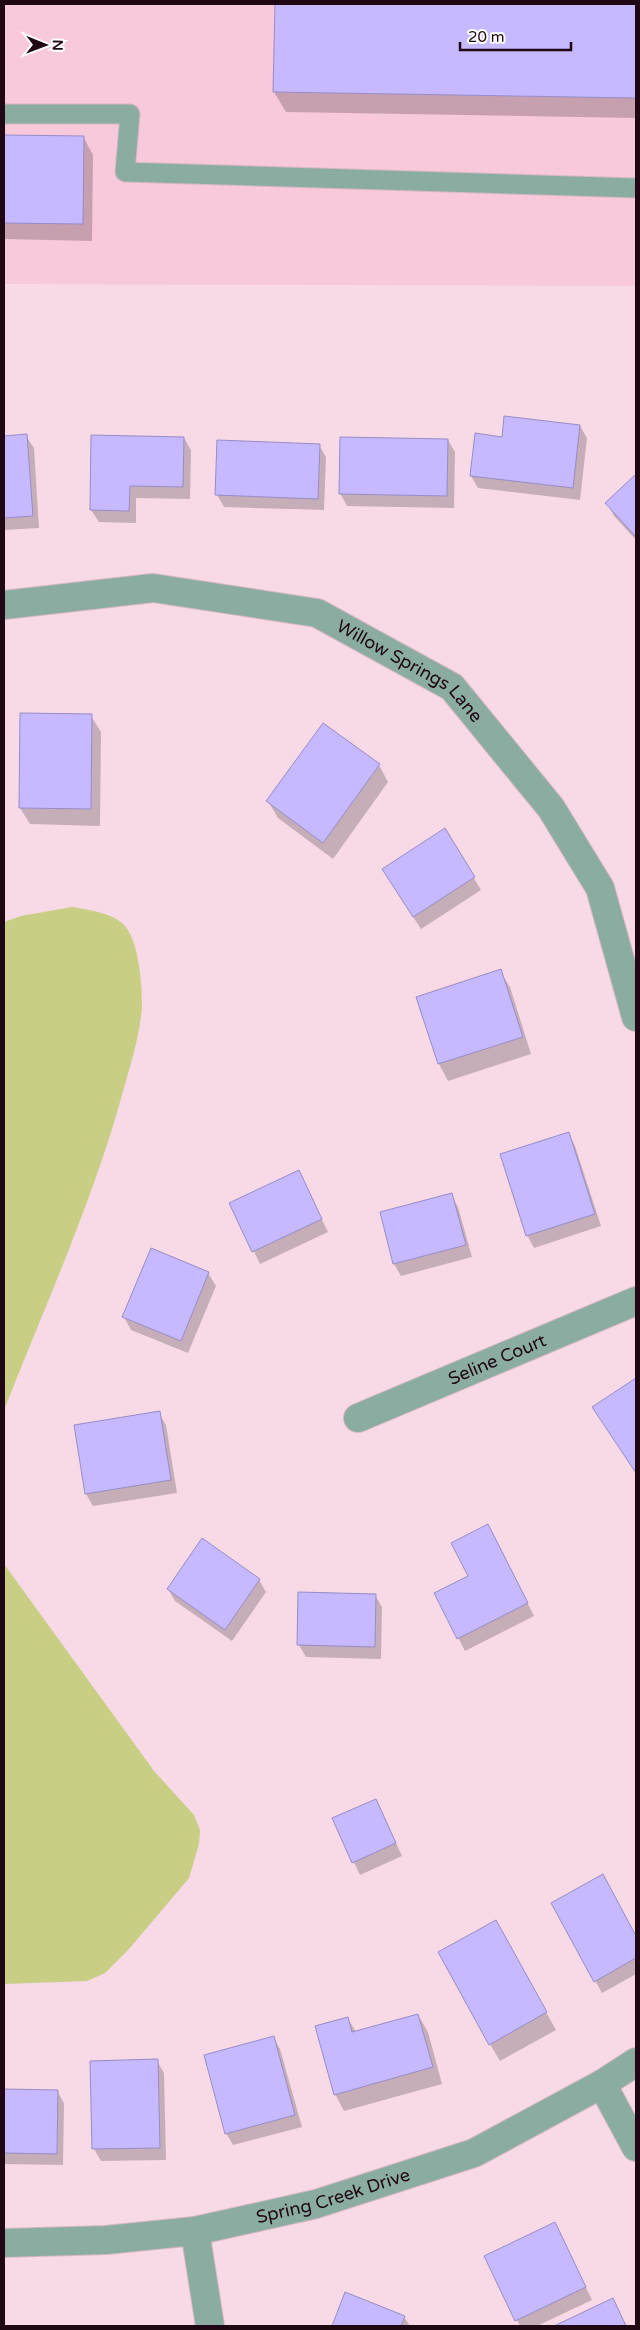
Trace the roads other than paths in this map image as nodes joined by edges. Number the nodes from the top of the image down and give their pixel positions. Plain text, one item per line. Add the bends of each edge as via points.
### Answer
1 (4, 114) edge
2 (636, 188) edge
3 (4, 605) edge
4 (636, 1017) edge
5 (636, 1301) edge
6 (358, 1418) dead end
7 (636, 2062) edge
8 (602, 2084) junction
9 (636, 2147) edge
10 (195, 2230) junction
11 (4, 2243) edge
12 (210, 2326) edge

1 - 2 lane via 130,114 125,172
3 - 4 street, Willow Springs Lane via 152,588 317,613 452,687 551,808 600,888
5 - 6 street, Seline Court
7 - 8 street, Spring Creek Drive
8 - 9 street
8 - 10 street, Spring Creek Drive via 474,2152 316,2204
10 - 11 street, Spring Creek Drive via 106,2240
10 - 12 street

